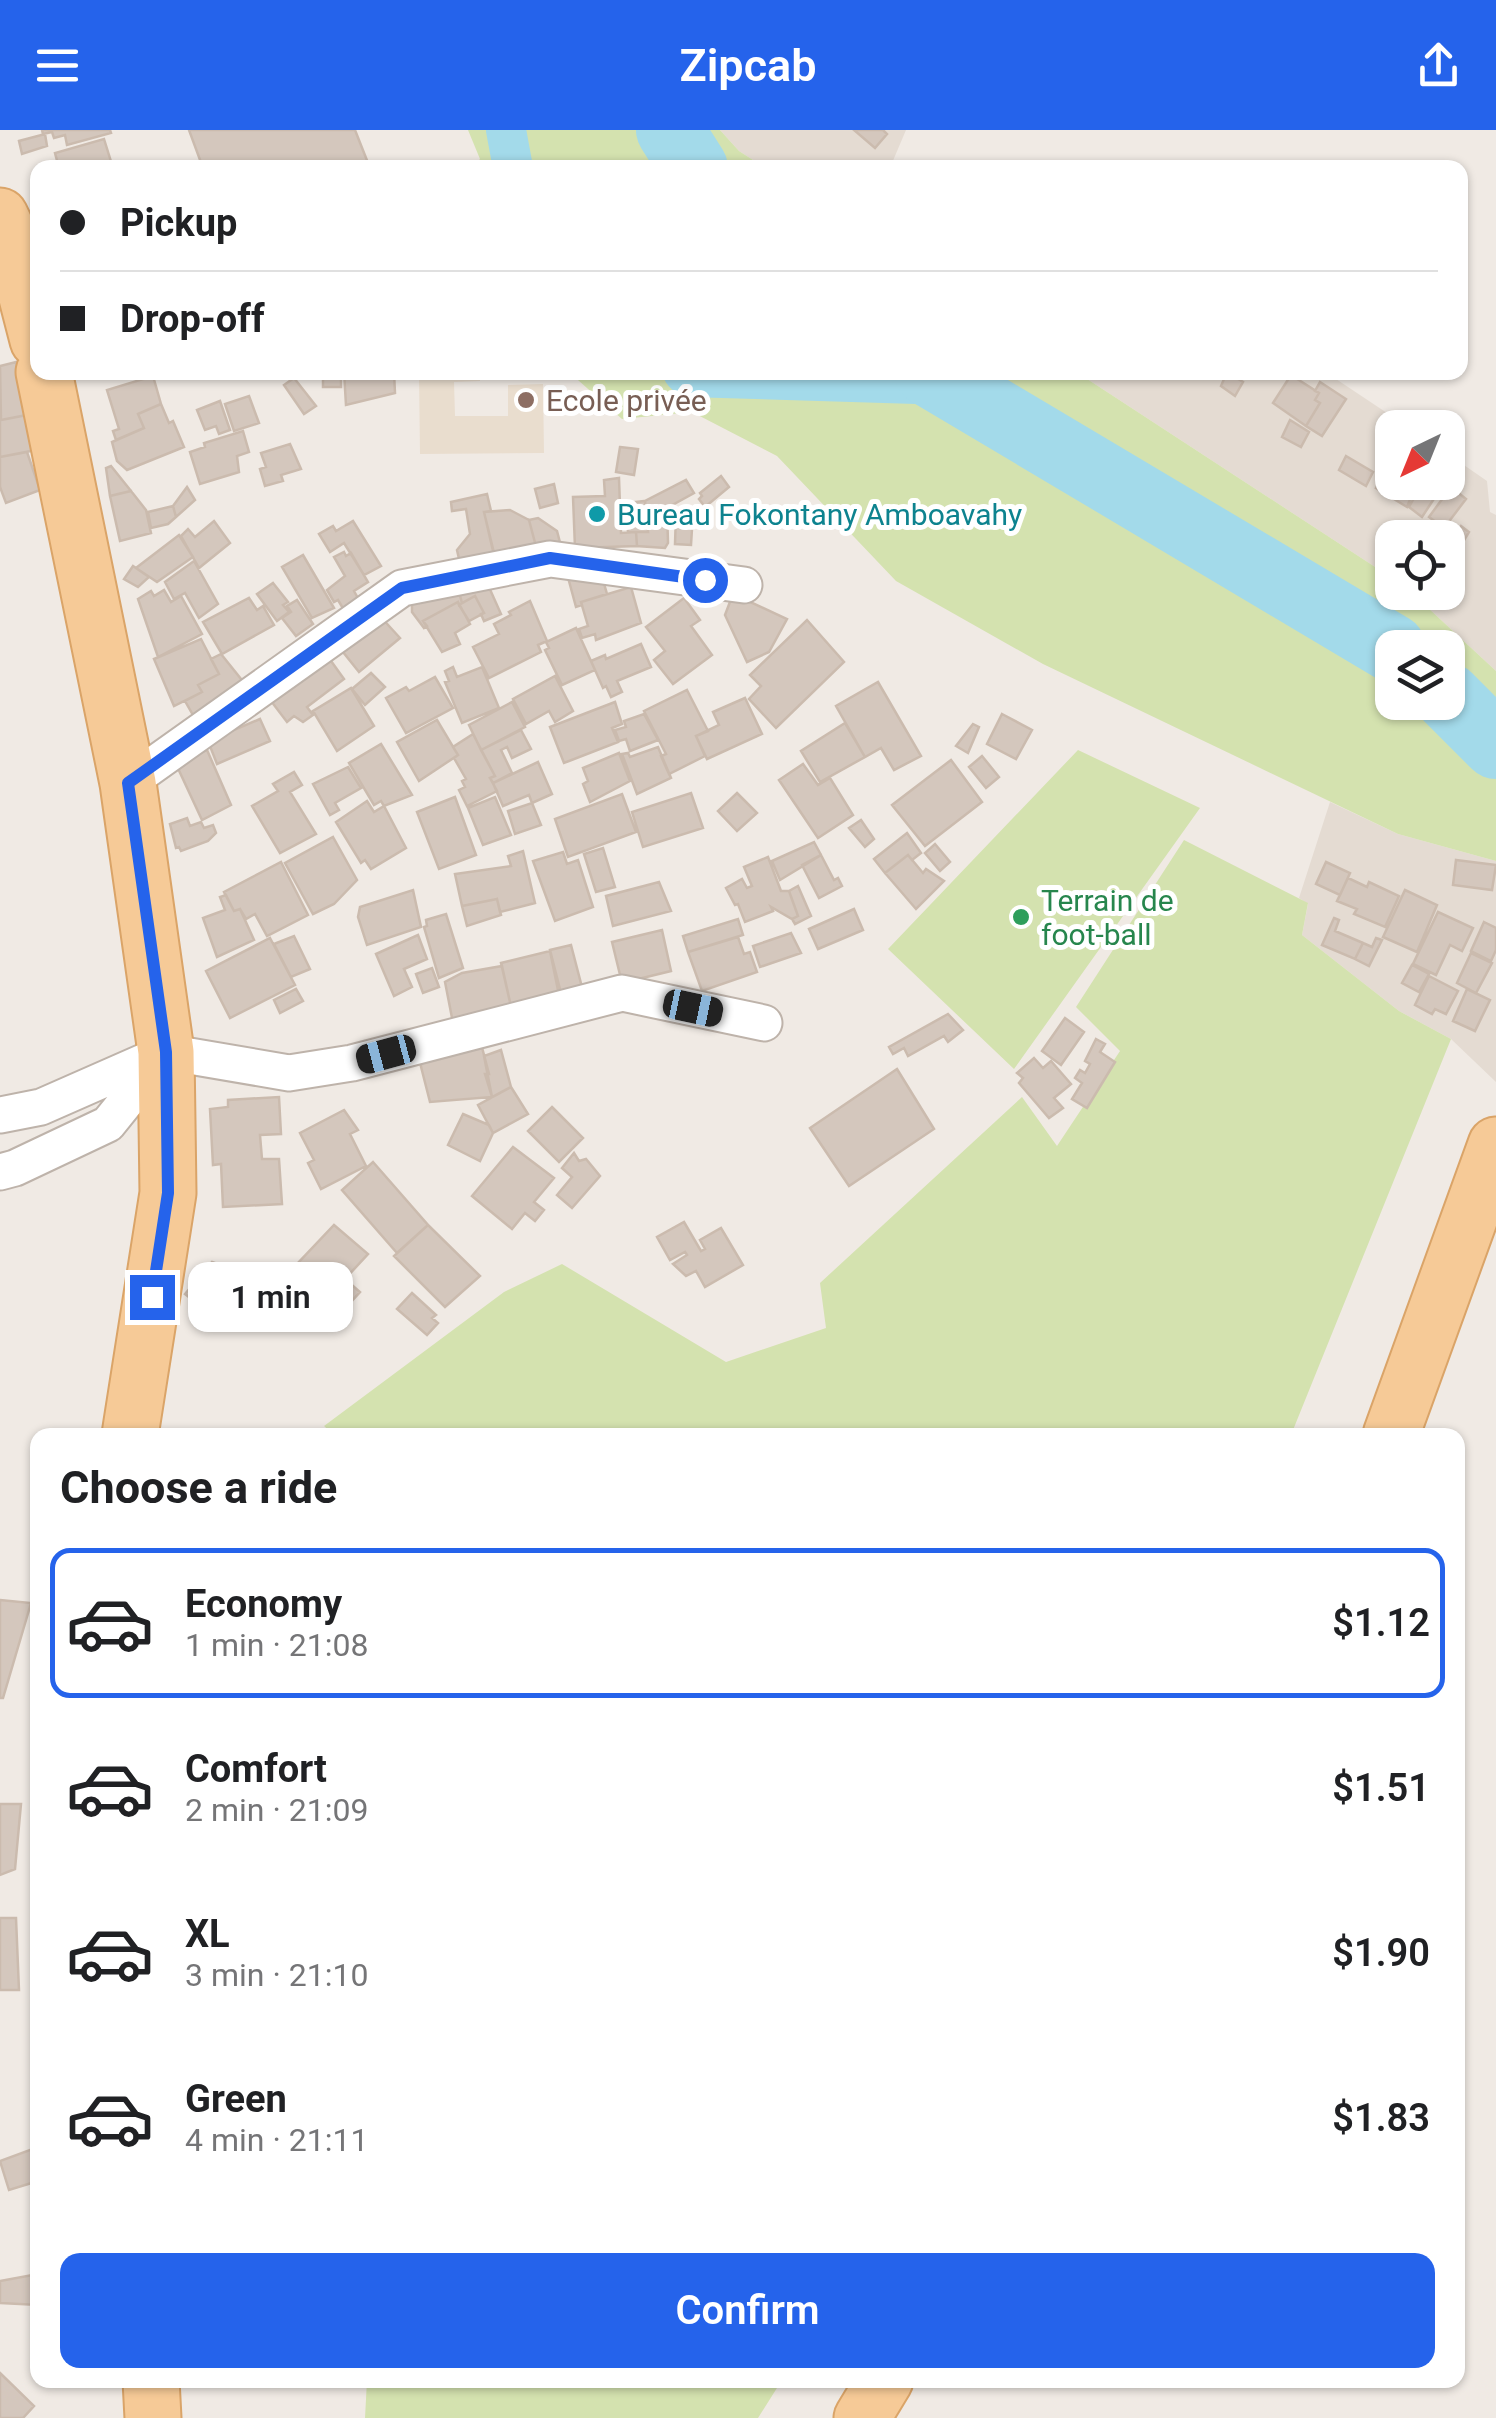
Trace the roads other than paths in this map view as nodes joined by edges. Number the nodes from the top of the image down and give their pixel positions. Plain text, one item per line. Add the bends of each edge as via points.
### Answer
1 (0, 216) edge
2 (30, 309) edge
3 (46, 380) edge
4 (744, 586) dead end
5 (128, 783) junction
6 (764, 1023) dead end
7 (166, 1052) junction
8 (0, 1115) edge
9 (1496, 1144) edge
10 (0, 1172) edge
11 (131, 1428) edge
12 (1394, 1428) edge
13 (152, 2388) edge
14 (880, 2388) edge
15 (154, 2418) edge
16 (862, 2418) edge

1 - 2 main road
3 - 5 main road
4 - 5 street via 550,558 402,588
5 - 7 main road
6 - 7 street via 622,993 289,1073
7 - 8 street via 41,1107
7 - 10 street via 108,1124
7 - 11 main road via 168,1193
9 - 12 main road
13 - 15 main road
14 - 16 main road

